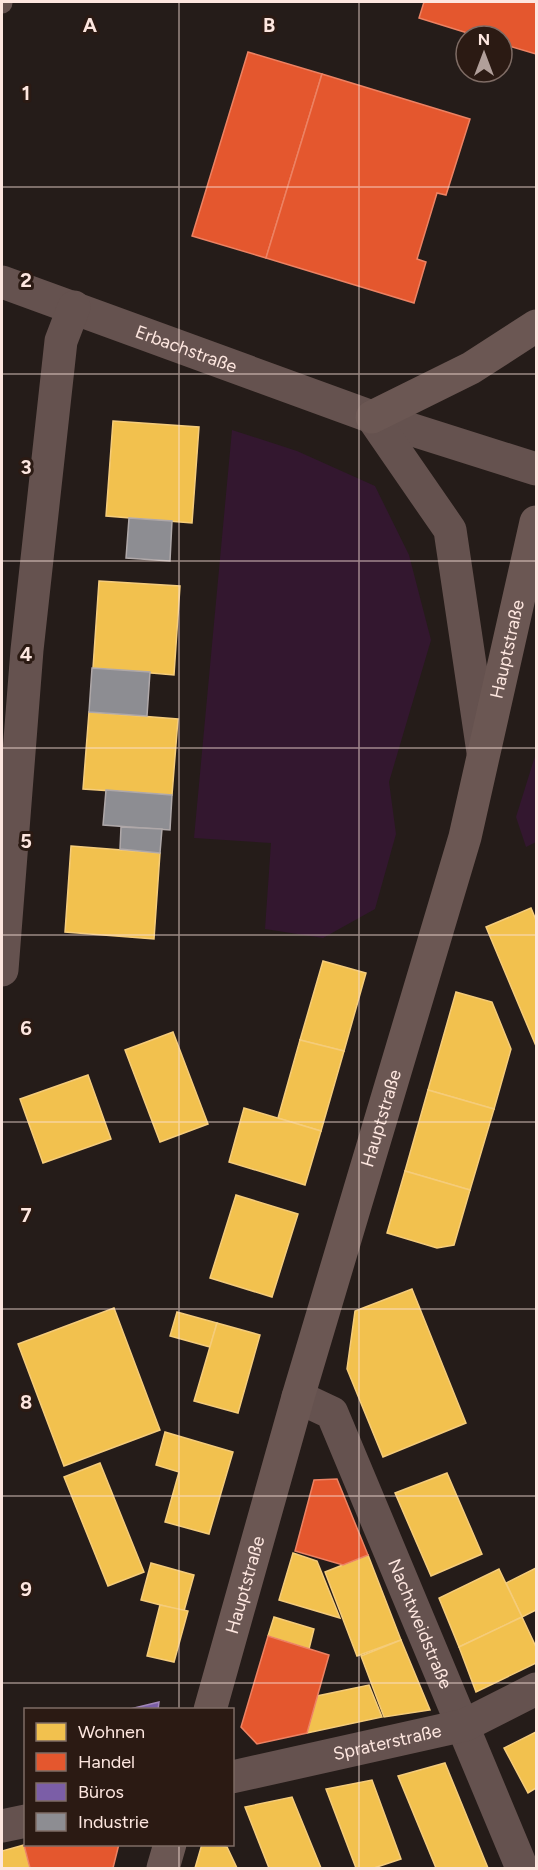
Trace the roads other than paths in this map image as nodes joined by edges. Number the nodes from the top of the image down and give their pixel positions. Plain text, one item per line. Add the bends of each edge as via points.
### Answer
1 (2, 282) edge
2 (74, 307) junction
3 (537, 326) edge
4 (372, 417) junction
5 (537, 469) edge
6 (537, 522) edge
7 (14, 648) edge
8 (484, 754) junction
9 (2, 970) edge
10 (298, 1397) junction
11 (537, 1689) edge
12 (211, 1708) edge
13 (465, 1725) junction
14 (234, 1777) edge
15 (24, 1821) edge
16 (2, 1826) edge
17 (170, 1846) edge
18 (163, 1869) edge
19 (522, 1869) edge

1 - 2 street, Erbachstraße
2 - 4 street, Erbachstraße
2 - 7 street via 61,341
3 - 4 main road via 471,368
4 - 5 street, Erbachstraße
4 - 8 street via 450,530
6 - 8 main road, Hauptstraße
7 - 9 street
8 - 10 main road, Hauptstraße via 465,837
10 - 12 main road, Hauptstraße
10 - 13 street, Nachtweidstraße via 332,1413
11 - 13 street, Spraterstraße
13 - 14 street, Spraterstraße
13 - 19 street, Nachtweidstraße
15 - 16 street
17 - 18 main road

